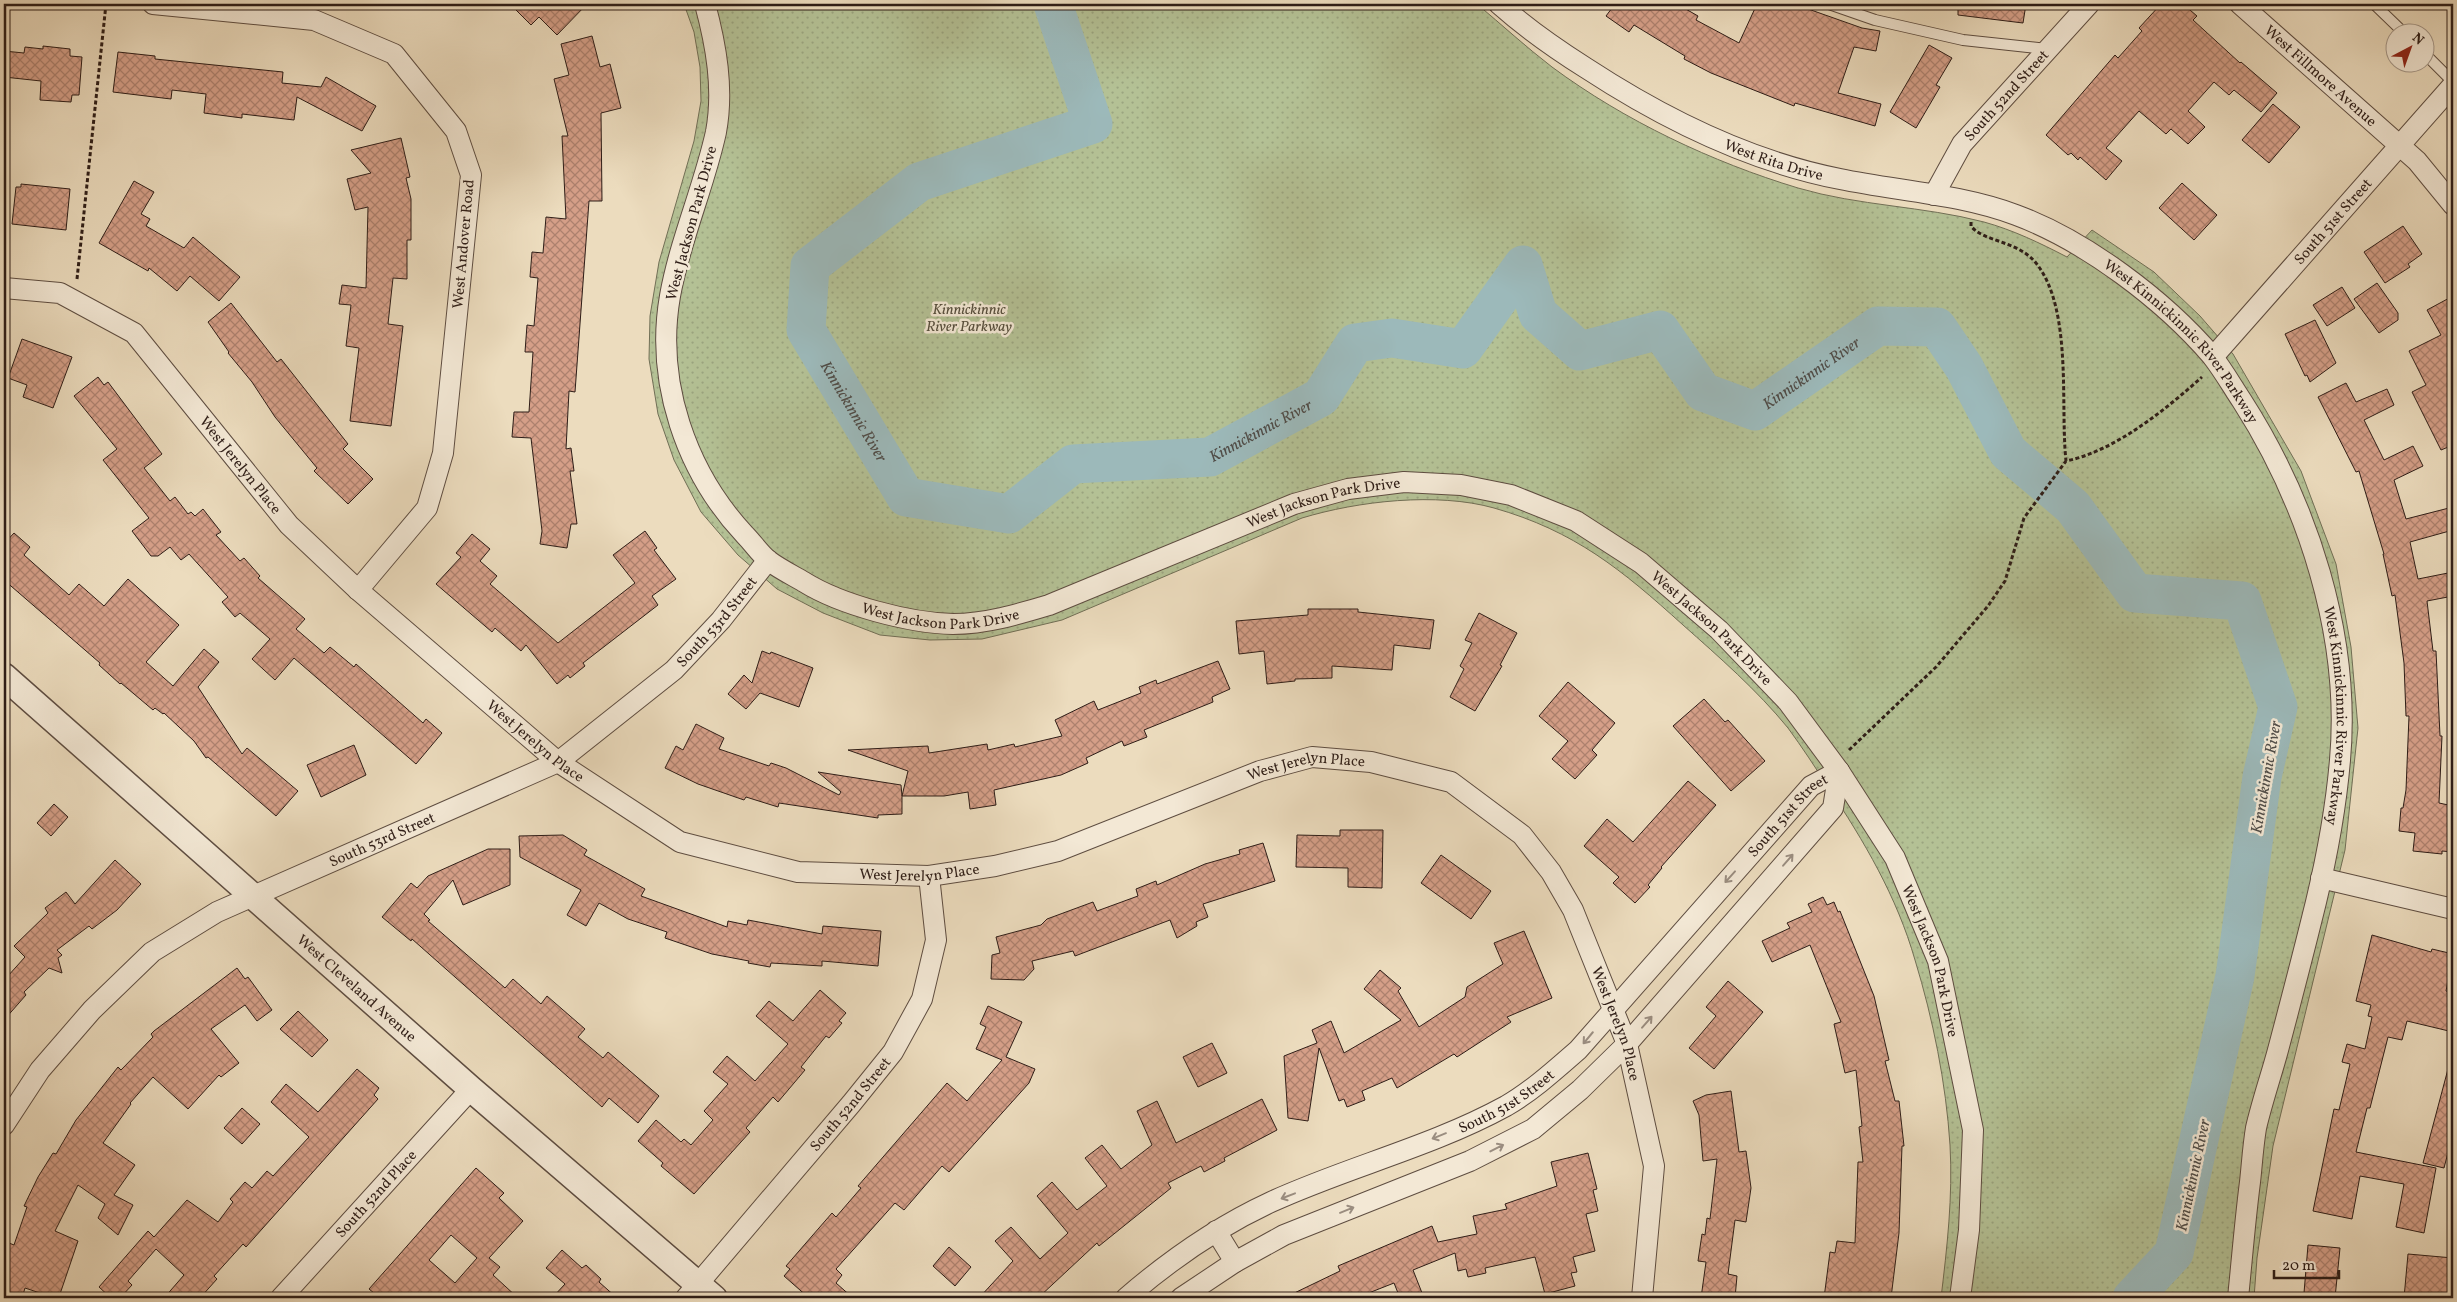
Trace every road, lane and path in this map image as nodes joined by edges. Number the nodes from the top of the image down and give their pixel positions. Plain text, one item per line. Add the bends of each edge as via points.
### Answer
1 (106, 4) edge
2 (153, 4) edge
3 (705, 4) edge
4 (1499, 4) edge
5 (1829, 4) edge
6 (2089, 4) edge
7 (2240, 4) edge
8 (2374, 4) edge
9 (2393, 22) edge
10 (2047, 49) junction
11 (2434, 64) edge
12 (2453, 84) edge
13 (2400, 146) junction
14 (1934, 195) junction
15 (1972, 204) junction
16 (2453, 205) edge
17 (2077, 245) joint
18 (4, 288) edge
19 (74, 301) junction
20 (2213, 357) junction
21 (2202, 377) dead end
22 (2066, 461) junction
23 (768, 560) junction
24 (358, 590) junction
25 (4, 676) edge
26 (558, 762) junction
27 (1839, 771) junction
28 (930, 876) junction
29 (2321, 878) junction
30 (254, 895) junction
31 (2453, 909) edge
32 (1613, 1008) junction
33 (1628, 1044) junction
34 (472, 1089) junction
35 (4, 1125) edge
36 (1216, 1231) junction
37 (1235, 1262) junction
38 (700, 1294) edge
39 (281, 1298) edge
40 (1126, 1298) edge
41 (1180, 1298) edge
42 (1642, 1298) edge
43 (1960, 1298) edge
44 (2238, 1298) edge

1 - 19 path
2 - 24 street, West Andover Road via 314,20 394,54 456,131 471,175 443,453 427,508
3 - 23 street, West Jackson Park Drive via 716,47 719,86 716,131 670,297 667,330 669,383 680,426 696,467 724,512
4 - 14 street, West Rita Drive via 1551,46 1605,81 1716,141 1780,164 1838,179
5 - 10 lane via 1875,20 1963,40
6 - 10 street, South 52nd Street
7 - 13 street, West Fillmore Avenue
8 - 9 lane
10 - 14 street, South 52nd Street via 1962,144
11 - 12 lane
12 - 13 street, South 51st Street
13 - 16 street, West Fillmore Avenue via 2417,161
13 - 20 street, South 51st Street
14 - 15 street, West Rita Drive
15 - 17 street, West Rita Drive via 2017,215
15 - 22 path via 1970,226 1975,232 2013,245 2023,252 2036,263 2049,285 2057,315 2064,372
17 - 20 street, West Kinnickinnic River Parkway via 2118,270 2170,313
18 - 19 street, West Jerelyn Place via 60,293
19 - 24 street, West Jerelyn Place via 134,333 289,525
20 - 29 street, West Kinnickinnic River Parkway via 2260,430 2287,484 2306,533 2336,648 2341,700 2340,759
21 - 22 path via 2141,426 2094,451
22 - 27 path via 2024,518 2005,580 1988,606 1936,667 1849,750
23 - 26 street, South 53rd Street via 721,620 674,670
23 - 27 street, West Jackson Park Drive via 818,590 882,614 953,624 1010,617 1049,604 1294,504 1348,489 1404,482 1461,485 1511,495 1576,522 1641,562 1719,630 1782,695
24 - 26 street, West Jerelyn Place
25 - 30 street, West Cleveland Avenue
26 - 28 street, West Jerelyn Place via 680,842 798,872
26 - 30 street, South 53rd Street
27 -> 32 street, South 51st Street via 1811,786
33 -> 27 street, South 51st Street via 1833,808
27 - 43 street, West Jackson Park Drive via 1895,858 1938,960 1973,1130 1969,1230
28 - 32 street, West Jerelyn Place via 995,866 1058,851 1260,771 1312,757 1371,762 1451,782 1522,835 1573,910
28 - 38 street, South 52nd Street via 936,940 922,999 893,1052
29 - 31 street
29 - 44 street, West Kinnickinnic River Parkway via 2256,1130
30 - 34 street, West Cleveland Avenue
30 - 35 street, South 53rd Street via 217,912 152,952 92,1010 40,1070
32 - 33 street, West Jerelyn Place
32 -> 36 street, South 51st Street via 1578,1050 1536,1086 1506,1106 1457,1129 1271,1202
37 -> 33 street, South 51st Street via 1284,1235 1470,1162 1533,1129
33 - 42 street, West Jerelyn Place via 1654,1166
34 - 38 street, West Cleveland Avenue
34 - 39 street, South 52nd Place
36 - 37 street
36 - 40 street, South 51st Street
37 - 41 street, South 51st Street

